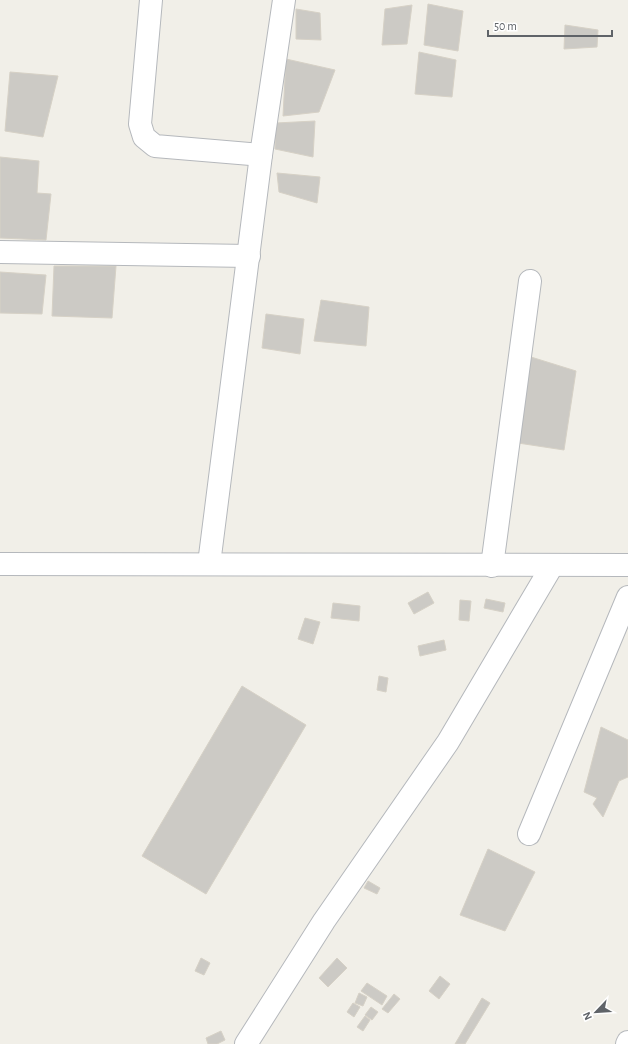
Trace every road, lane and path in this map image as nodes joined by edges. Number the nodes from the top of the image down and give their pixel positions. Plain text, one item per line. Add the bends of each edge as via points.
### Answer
1 (150, 0) edge
2 (284, 0) edge
3 (261, 155) junction
4 (0, 252) edge
5 (248, 256) junction
6 (530, 281) dead end
7 (0, 564) edge
8 (209, 564) junction
9 (628, 565) edge
10 (492, 566) junction
11 (552, 566) junction
12 (628, 597) edge
13 (529, 834) dead end
14 (246, 1044) edge

1 - 3 street via 140,124 144,137 155,146
2 - 3 street
3 - 5 street
4 - 5 street
5 - 8 street
6 - 10 street
7 - 8 street
8 - 10 street
9 - 11 street
10 - 11 street
11 - 14 street via 448,742 324,921
12 - 13 street

